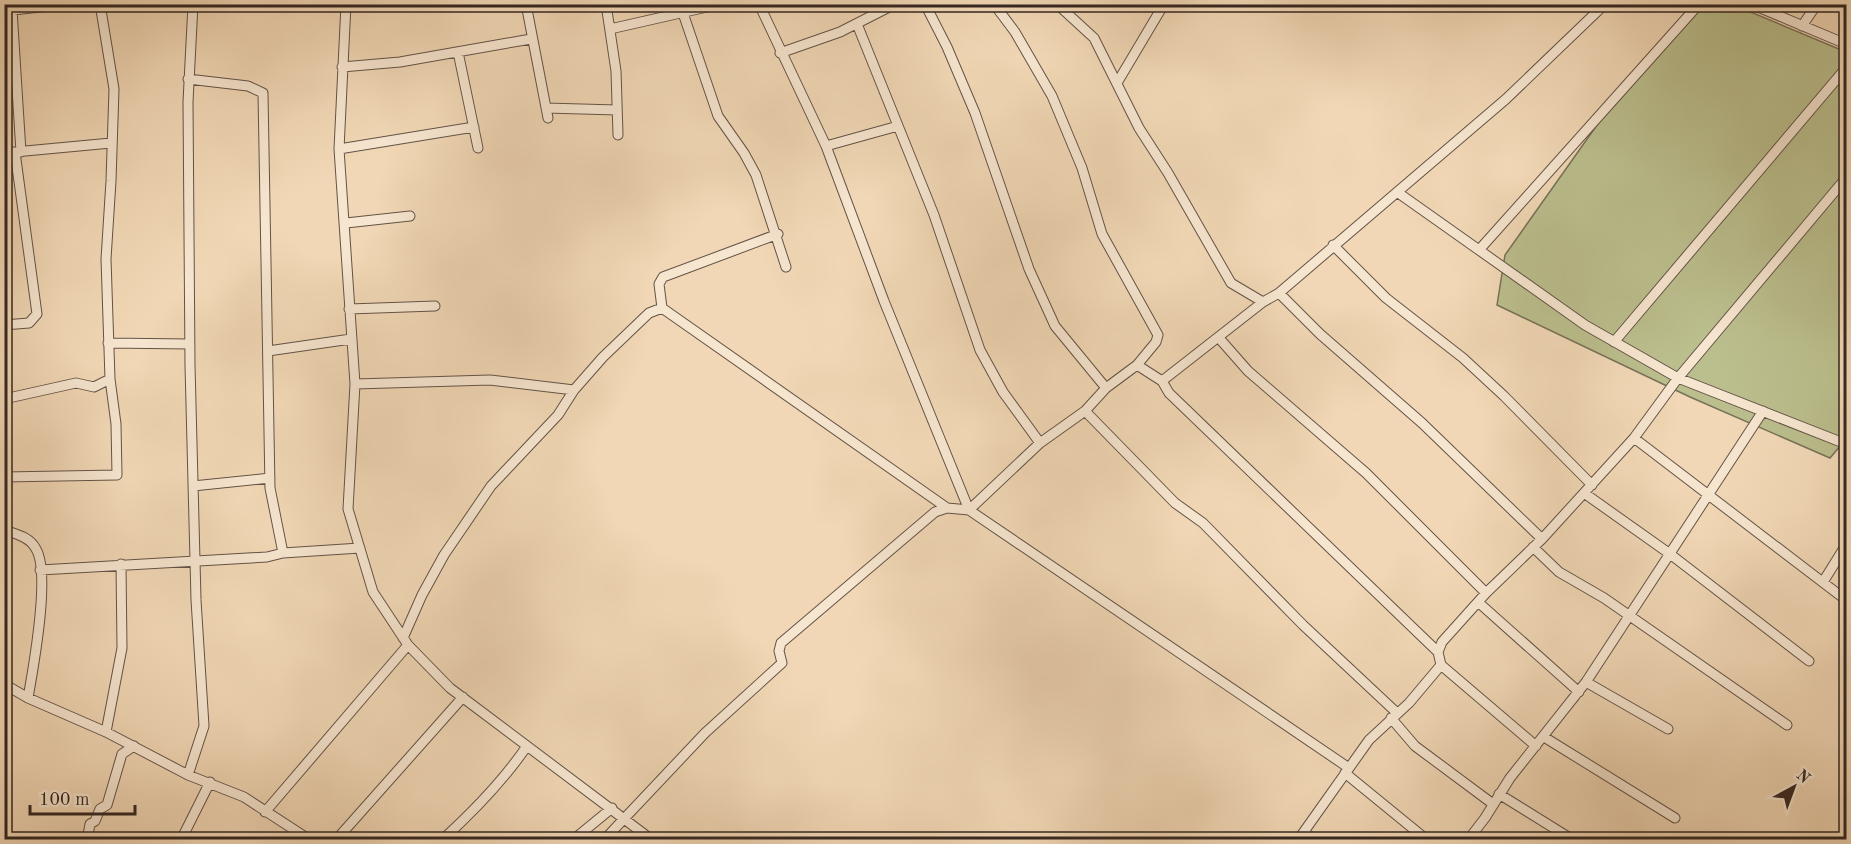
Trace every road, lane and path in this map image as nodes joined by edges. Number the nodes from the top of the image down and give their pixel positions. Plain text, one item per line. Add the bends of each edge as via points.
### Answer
1 (67, 4) edge
2 (100, 4) edge
3 (193, 4) edge
4 (346, 4) edge
5 (526, 4) edge
6 (606, 4) edge
7 (720, 4) edge
8 (759, 4) edge
9 (896, 4) edge
10 (925, 4) edge
11 (994, 4) edge
12 (1057, 4) edge
13 (1164, 4) edge
14 (1605, 4) edge
15 (1699, 4) edge
16 (1751, 4) edge
17 (1817, 4) edge
18 (8, 10) edge
19 (683, 13) junction
20 (857, 24) junction
21 (1802, 26) junction
22 (610, 29) junction
23 (531, 39) junction
24 (1846, 44) edge
25 (458, 52) junction
26 (780, 52) junction
27 (342, 67) junction
28 (1846, 68) edge
29 (189, 79) junction
30 (1117, 83) junction
31 (546, 108) junction
32 (617, 110) junction
33 (548, 118) dead end
34 (898, 126) junction
35 (474, 127) junction
36 (618, 135) dead end
37 (111, 143) junction
38 (826, 146) junction
39 (339, 148) junction
40 (478, 148) dead end
41 (18, 152) junction
42 (4, 153) edge
43 (1846, 178) edge
44 (1397, 192) junction
45 (410, 216) dead end
46 (346, 224) junction
47 (778, 234) junction
48 (1333, 245) junction
49 (1479, 250) junction
50 (786, 267) dead end
51 (1279, 293) junction
52 (1263, 302) junction
53 (435, 306) dead end
54 (662, 308) junction
55 (349, 309) junction
56 (4, 325) edge
57 (1219, 338) junction
58 (351, 339) junction
59 (1614, 342) junction
60 (108, 343) junction
61 (190, 344) junction
62 (268, 351) junction
63 (1137, 365) junction
64 (1678, 378) junction
65 (110, 379) junction
66 (1162, 381) junction
67 (355, 384) junction
68 (1106, 388) junction
69 (574, 390) junction
70 (4, 399) edge
71 (1085, 411) junction
72 (1763, 411) junction
73 (1634, 438) junction
74 (1041, 443) junction
75 (1846, 444) edge
76 (4, 477) edge
77 (270, 478) junction
78 (1592, 485) junction
79 (193, 486) junction
80 (1584, 493) junction
81 (1710, 496) junction
82 (947, 508) junction
83 (969, 510) junction
84 (4, 530) edge
85 (1542, 538) junction
86 (1846, 545) edge
87 (360, 548) junction
88 (1533, 548) junction
89 (283, 554) junction
90 (1670, 554) junction
91 (195, 559) junction
92 (121, 564) junction
93 (40, 570) junction
94 (1823, 582) junction
95 (1486, 593) junction
96 (1846, 600) edge
97 (1478, 602) junction
98 (1629, 617) junction
99 (405, 642) junction
100 (1438, 652) junction
101 (1809, 661) dead end
102 (1441, 665) junction
103 (1586, 682) junction
104 (4, 684) edge
105 (1580, 692) junction
106 (464, 697) junction
107 (28, 698) junction
108 (1394, 716) junction
109 (1786, 725) dead end
110 (1668, 729) dead end
111 (106, 732) junction
112 (1544, 737) junction
113 (134, 746) junction
114 (527, 746) junction
115 (1536, 746) junction
116 (1347, 771) junction
117 (188, 775) junction
118 (210, 782) junction
119 (1499, 794) junction
120 (1493, 804) junction
121 (612, 808) junction
122 (265, 812) junction
123 (1675, 818) dead end
124 (626, 819) junction
125 (1301, 836) edge
126 (87, 840) edge
127 (181, 840) edge
128 (310, 840) edge
129 (336, 840) edge
130 (442, 840) edge
131 (573, 840) edge
132 (604, 840) edge
133 (652, 840) edge
134 (1315, 840) edge
135 (1426, 840) edge
136 (1468, 840) edge
137 (1573, 840) edge

1 - 18 street
2 - 37 street via 114,89
3 - 29 street
4 - 27 street
5 - 23 street
6 - 22 street
7 - 19 street
8 - 26 street
9 - 20 street
10 - 68 street via 975,113 1029,269 1055,326
11 - 63 street via 1052,96 1082,168 1102,234 1158,335
12 - 30 street via 1094,38
13 - 30 street
14 - 44 street via 1506,99
15 - 49 street
16 - 21 street
17 - 21 street
18 - 41 street
19 - 22 street
19 - 47 street via 718,116 756,175
20 - 26 street
20 - 34 street
21 - 24 street
22 - 32 street
23 - 25 street
23 - 31 street
25 - 27 street
25 - 35 street
26 - 38 street
27 - 39 street
28 - 59 street
29 - 61 street
29 - 62 street via 248,86 263,93
30 - 52 street via 1139,128 1231,283
31 - 32 street
31 - 33 street
32 - 36 street
34 - 38 street
34 - 74 street via 934,215 980,350 1003,392
35 - 39 street
35 - 40 street
37 - 41 street
37 - 60 street via 105,259
38 - 83 street
39 - 46 street
41 - 42 street
41 - 56 street via 38,314 29,323
43 - 64 street
44 - 48 street
44 - 49 street
45 - 46 street
46 - 55 street
47 - 50 street
47 - 54 street via 663,277
48 - 51 street
48 - 78 street via 1386,298 1496,388
49 - 59 street via 1585,326
51 - 52 street
51 - 85 street
52 - 57 street
53 - 55 street
54 - 69 street via 641,320
54 - 82 street
55 - 58 street
57 - 66 street
57 - 95 street via 1248,371 1365,473
58 - 62 street
58 - 67 street
59 - 64 street
60 - 61 street
60 - 65 street
61 - 79 street
62 - 77 street
63 - 66 street
63 - 68 street
64 - 72 street
64 - 73 street
65 - 70 street via 94,387 76,383
65 - 76 street via 117,475
66 - 100 street via 1169,393
67 - 69 street via 490,380
67 - 87 street via 348,508
68 - 71 street
69 - 99 street via 558,415 491,486 444,555
71 - 74 street
71 - 108 street
72 - 75 street
72 - 81 street
73 - 78 street
73 - 81 street
74 - 83 street
77 - 79 street
77 - 89 street
78 - 80 street
79 - 91 street
80 - 85 street
80 - 90 street
81 - 90 street
81 - 94 street
82 - 83 street
82 - 124 street via 935,512 781,643 783,663 705,733
83 - 116 street
84 - 93 street via 32,543
85 - 88 street
86 - 94 street
87 - 89 street
87 - 99 street via 373,592
88 - 95 street
88 - 98 street via 1559,572
89 - 91 street
90 - 98 street
90 - 101 street
91 - 92 street
91 - 117 street via 204,726
92 - 93 street
92 - 111 street via 122,648
93 - 107 street via 39,638
94 - 96 street
95 - 97 street
97 - 100 street via 1442,642
97 - 105 street
98 - 103 street
98 - 109 street
99 - 106 street
99 - 122 street
100 - 102 street
102 - 108 street
102 - 115 street
103 - 105 street
103 - 110 street
104 - 107 street
105 - 112 street
106 - 114 street
106 - 129 street
107 - 111 street
108 - 116 street
108 - 120 street via 1414,746
111 - 113 street
112 - 115 street
112 - 123 street
113 - 117 street
113 - 126 street via 122,754 106,805 90,824
114 - 121 street
114 - 130 street via 472,814
115 - 119 street
116 - 125 street
116 - 135 street
117 - 118 street
118 - 122 street via 244,797
118 - 127 street
119 - 120 street
119 - 137 street
120 - 136 street
121 - 124 street
121 - 131 street
122 - 128 street
124 - 132 street
124 - 133 street
125 - 134 street

